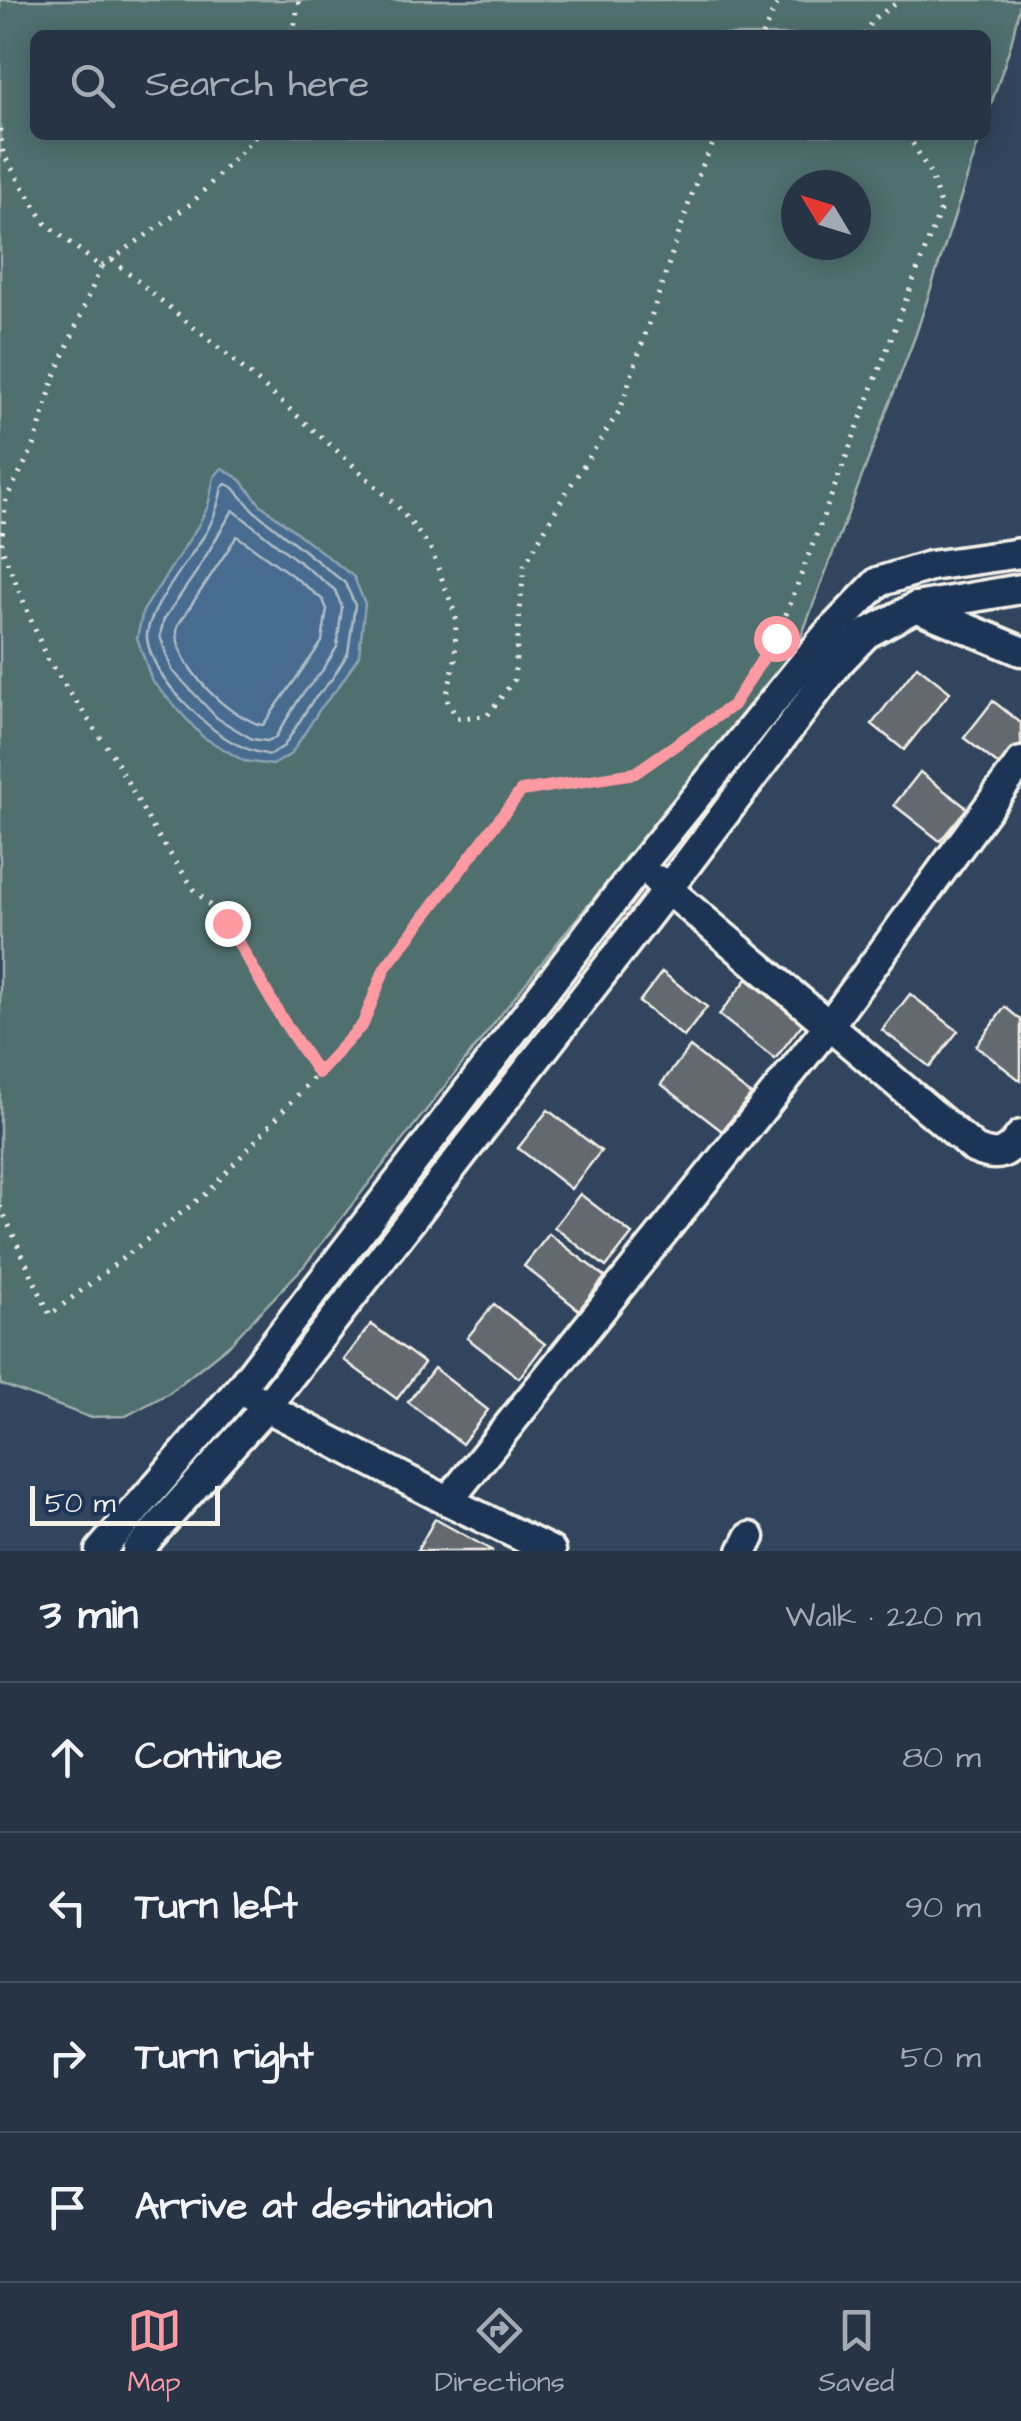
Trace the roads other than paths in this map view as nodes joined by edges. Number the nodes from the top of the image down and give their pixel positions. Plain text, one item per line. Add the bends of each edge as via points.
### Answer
1 (1021, 553) edge
2 (878, 582) junction
3 (1021, 589) edge
4 (916, 607) junction
5 (1021, 651) edge
6 (1021, 762) edge
7 (640, 866) junction
8 (668, 889) junction
9 (830, 1024) junction
10 (1021, 1135) edge
11 (242, 1388) junction
12 (266, 1407) junction
13 (448, 1501) junction
14 (100, 1551) edge
15 (137, 1551) edge
16 (551, 1551) edge

1 - 2 street via 930,566
2 - 4 street
2 - 7 street via 826,636
3 - 4 street
4 - 5 street
4 - 8 street via 866,634 838,662
6 - 9 street
7 - 8 street
7 - 11 street
8 - 9 street
8 - 12 street
9 - 10 street via 975,1149 1003,1153
9 - 13 street
11 - 12 street
11 - 14 street
12 - 13 street
12 - 15 street
13 - 16 street

